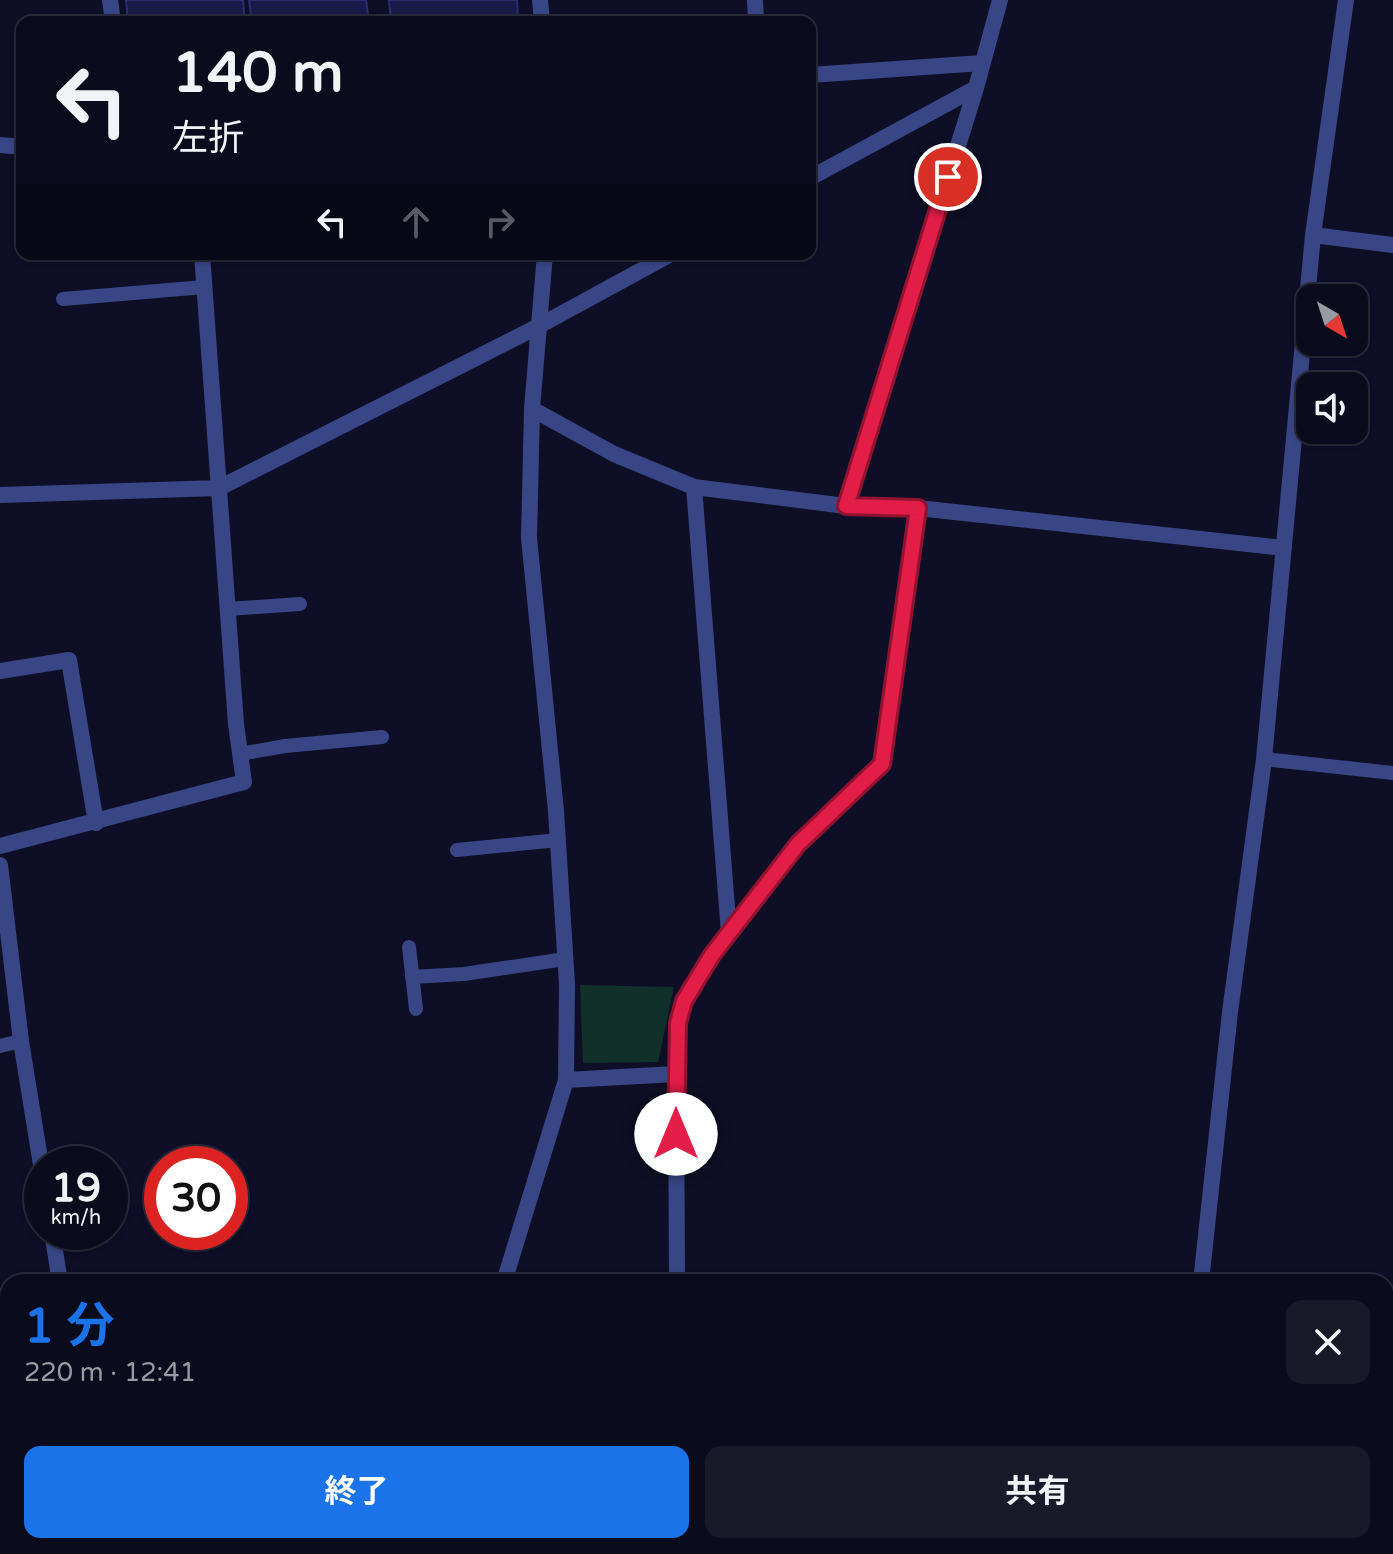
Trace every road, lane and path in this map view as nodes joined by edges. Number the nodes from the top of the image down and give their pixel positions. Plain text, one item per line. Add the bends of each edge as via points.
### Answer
1 (1000, 0) edge
2 (1346, 0) edge
3 (982, 63) junction
4 (816, 75) edge
5 (976, 88) junction
6 (816, 175) edge
7 (1313, 235) junction
8 (1393, 245) edge
9 (202, 260) edge
10 (544, 260) edge
11 (660, 260) edge
12 (204, 287) junction
13 (63, 299) dead end
14 (537, 327) junction
15 (532, 409) junction
16 (694, 487) junction
17 (219, 488) junction
18 (0, 495) edge
19 (846, 506) junction
20 (918, 508) junction
21 (1284, 548) junction
22 (300, 604) dead end
23 (228, 609) junction
24 (0, 671) edge
25 (382, 737) dead end
26 (240, 754) junction
27 (1264, 759) junction
28 (1393, 773) edge
29 (96, 823) junction
30 (558, 840) junction
31 (0, 846) edge
32 (457, 850) dead end
33 (0, 865) edge
34 (729, 933) junction
35 (409, 947) dead end
36 (565, 959) junction
37 (412, 977) junction
38 (416, 1009) dead end
39 (21, 1041) junction
40 (0, 1046) edge
41 (676, 1074) junction
42 (566, 1080) junction
43 (38, 1146) edge
44 (55, 1250) edge
45 (59, 1274) edge
46 (506, 1274) edge
47 (677, 1274) edge
48 (1202, 1274) edge

1 - 3 street
2 - 7 street
3 - 4 street
3 - 5 street
5 - 6 street
5 - 19 street
7 - 8 street
7 - 21 street
9 - 12 street
10 - 14 street
11 - 14 street
12 - 13 lane
12 - 17 street
14 - 15 street
14 - 17 street
15 - 16 street via 614,454
15 - 30 street via 529,538
16 - 19 street
16 - 34 street
17 - 18 street
17 - 23 street
19 - 20 street
20 - 21 street
20 - 34 street via 882,764 798,844
21 - 27 street
22 - 23 lane
23 - 26 street
24 - 29 street via 69,660
25 - 26 lane
26 - 29 street via 244,782
27 - 28 lane
27 - 48 street
29 - 31 street
30 - 32 lane
30 - 36 street
33 - 39 street
34 - 41 street via 684,1001
35 - 37 lane
36 - 37 lane
36 - 42 street
37 - 38 lane
39 - 40 lane
39 - 43 street
41 - 42 street
41 - 47 street
42 - 46 street
44 - 45 street

